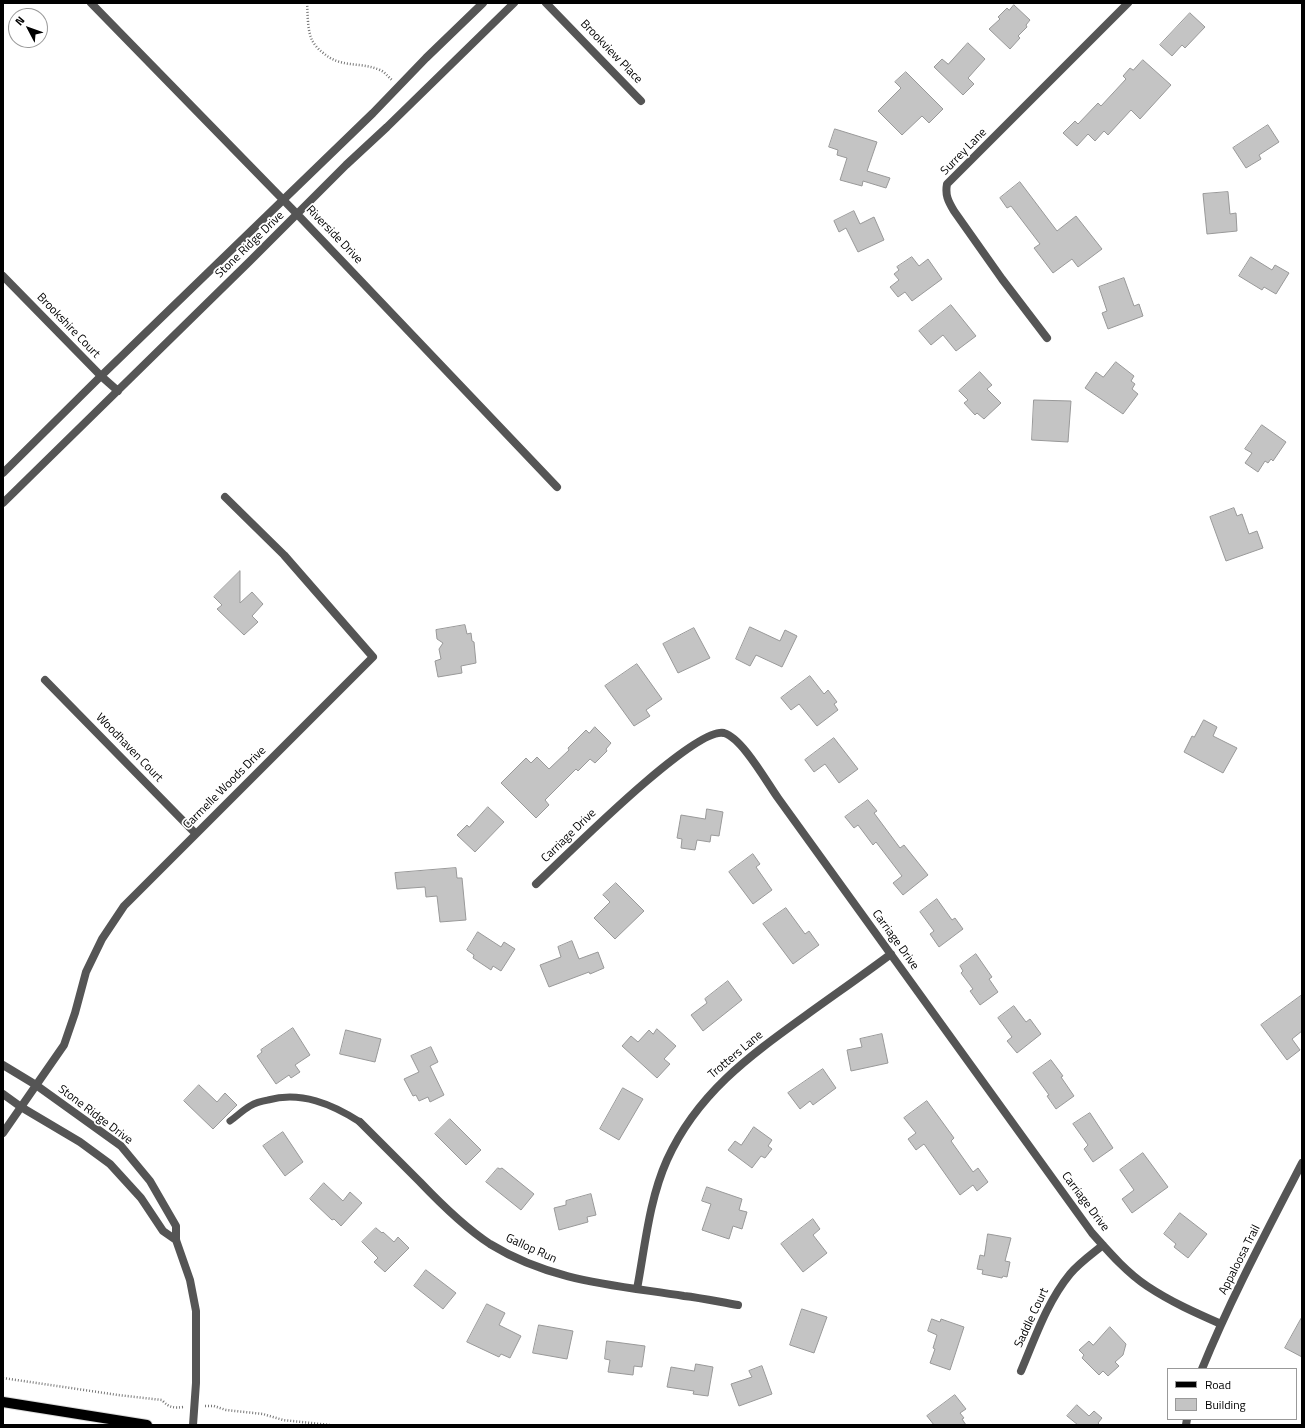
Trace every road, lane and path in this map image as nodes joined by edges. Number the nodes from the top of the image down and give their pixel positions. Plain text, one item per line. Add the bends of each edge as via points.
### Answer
1 (91, 3) edge
2 (307, 3) edge
3 (482, 3) edge
4 (514, 3) edge
5 (546, 3) edge
6 (1128, 3) edge
7 (394, 82) dead end
8 (641, 101) dead end
9 (284, 201) junction
10 (298, 215) junction
11 (3, 276) edge
12 (1047, 338) dead end
13 (101, 376) junction
14 (118, 391) junction
15 (3, 473) edge
16 (557, 487) dead end
17 (225, 497) dead end
18 (3, 503) edge
19 (45, 680) dead end
20 (196, 834) junction
21 (536, 884) dead end
22 (891, 954) junction
23 (3, 1065) edge
24 (36, 1085) junction
25 (3, 1094) edge
26 (21, 1107) junction
27 (230, 1121) dead end
28 (360, 1122) joint
29 (3, 1133) edge
30 (1302, 1163) edge
31 (176, 1240) junction
32 (1103, 1245) junction
33 (637, 1289) junction
34 (738, 1305) dead end
35 (1221, 1324) junction
36 (1202, 1368) edge
37 (1021, 1371) dead end
38 (3, 1378) edge
39 (3, 1402) edge
40 (195, 1407) junction
41 (147, 1425) edge
42 (193, 1425) edge
43 (330, 1425) edge

1 - 9 street, Riverside Drive
2 - 7 path via 308,26 312,41 318,49 339,63 380,70
3 - 9 street, Stone Ridge Drive
4 - 10 street, Stone Ridge Drive via 346,165
5 - 8 street, Brookview Place
6 - 12 street, Surrey Lane via 947,184 948,202
9 - 10 street, Riverside Drive
9 - 13 street, Stone Ridge Drive
10 - 14 street, Stone Ridge Drive
10 - 16 street, Riverside Drive
11 - 13 street, Brookshire Court
13 - 14 street, Brookshire Court
13 - 15 street, Stone Ridge Drive
14 - 18 street, Stone Ridge Drive
17 - 20 street, Carmelle Woods Drive via 284,555 374,657
19 - 20 street, Woodhaven Court
20 - 24 street, Carmelle Woods Drive via 124,906 102,939 86,972 64,1044
21 - 22 street, Carriage Drive via 662,768 714,733 723,733 732,737 747,753
22 - 32 street, Carriage Drive via 1041,1164
22 - 33 street, Trotters Lane via 737,1067 693,1115 666,1161 659,1181
23 - 24 street, Stone Ridge Drive
24 - 26 street, Carmelle Woods Drive
24 - 31 street, Stone Ridge Drive via 121,1146 150,1181 176,1226
25 - 26 street
26 - 29 street, Carmelle Woods Drive
26 - 31 street via 80,1142 110,1164 141,1198 163,1232
27 - 28 lane via 259,1102 297,1096 320,1101 342,1110
28 - 33 street, Gallop Run via 439,1202 495,1247 536,1267 567,1277
30 - 35 street, Appaloosa Trail
31 - 40 street, Stone Ridge Drive via 190,1280 196,1311
32 - 35 street, Carriage Drive via 1121,1265 1146,1285 1174,1302
32 - 37 street, Saddle Court via 1071,1273 1058,1290
33 - 34 street, Gallop Run
35 - 36 street, Appaloosa Trail
38 - 40 path via 162,1400 171,1408
39 - 41 main road
40 - 42 street, Stone Ridge Drive
40 - 43 path via 214,1406 283,1420

